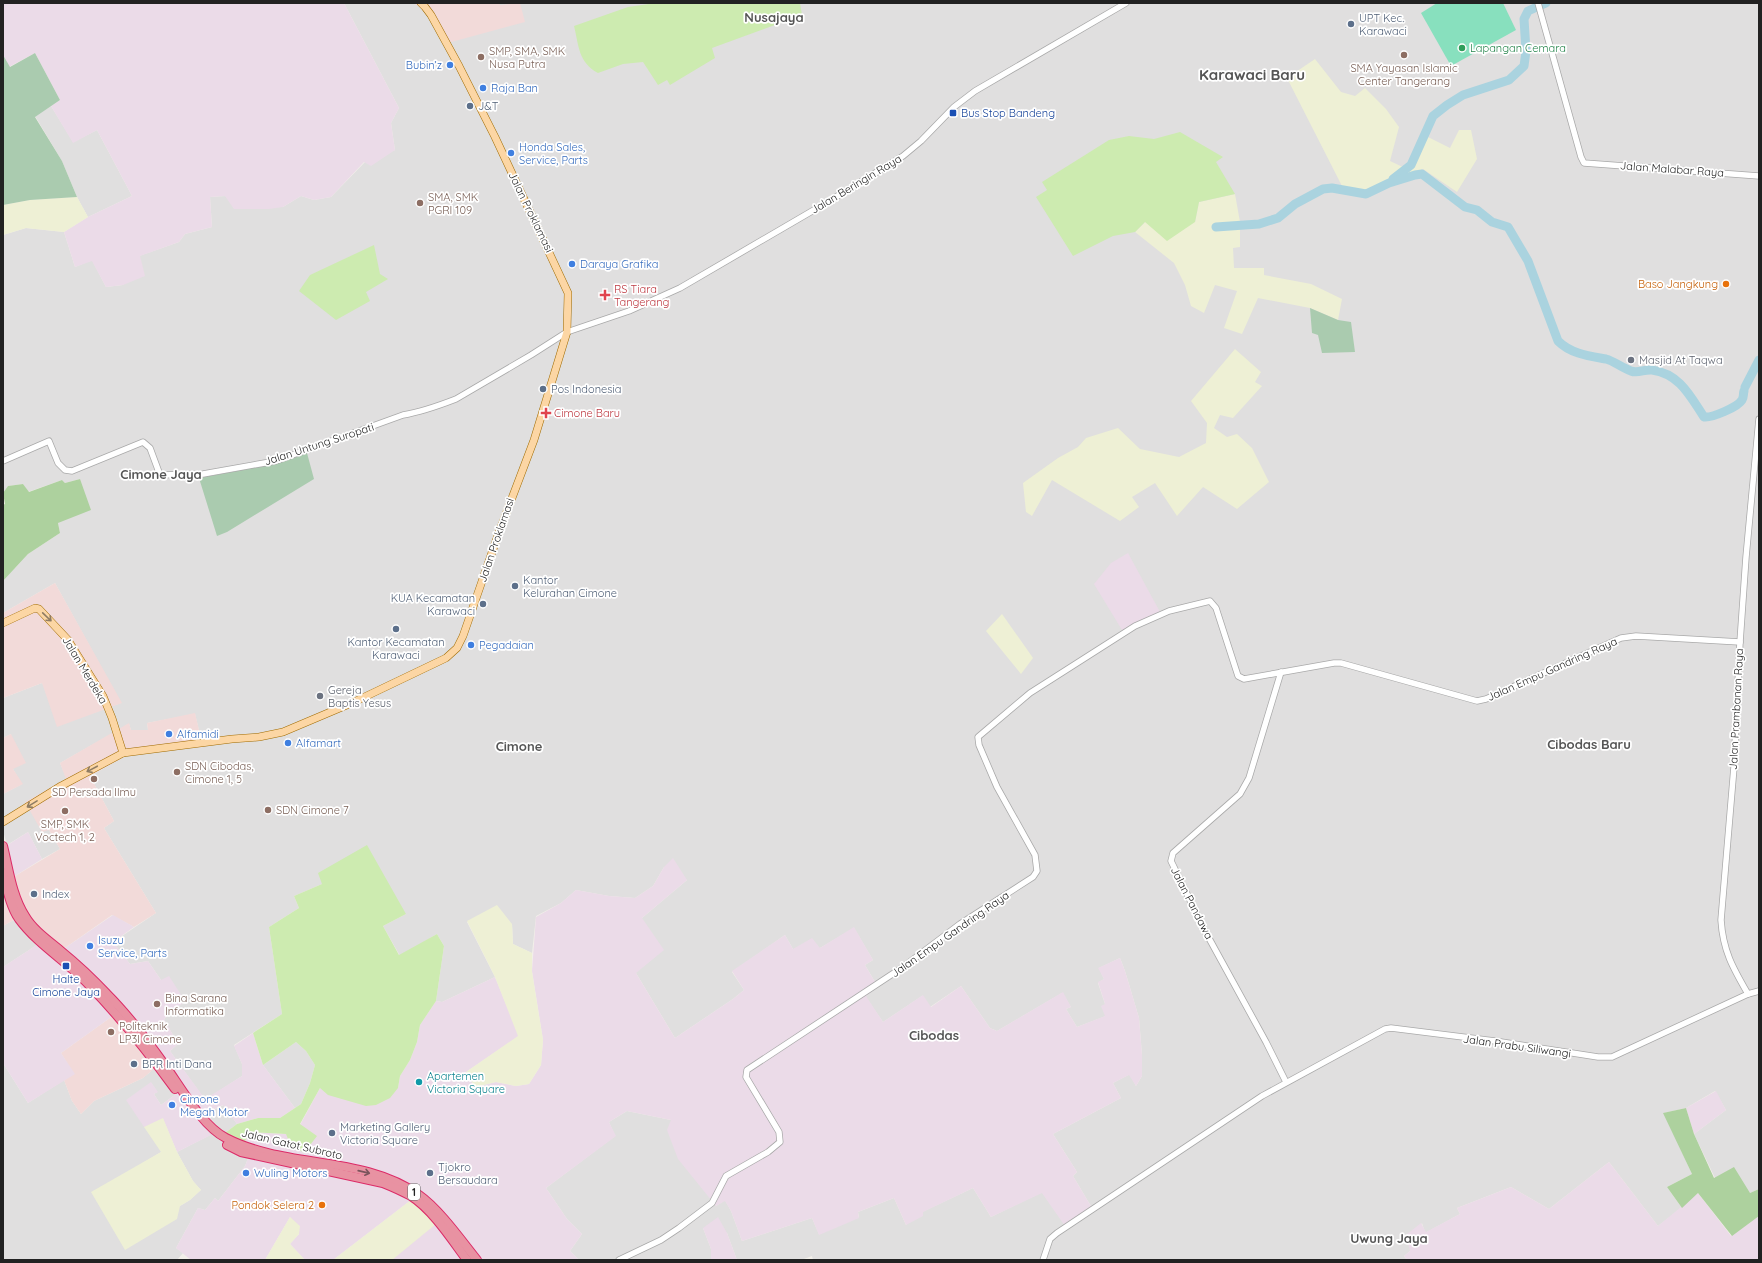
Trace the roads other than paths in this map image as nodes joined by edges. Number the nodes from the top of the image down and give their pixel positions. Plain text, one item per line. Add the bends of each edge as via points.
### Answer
1 (421, 3) edge
2 (1126, 3) edge
3 (1538, 3) edge
4 (1759, 176) edge
5 (567, 332) junction
6 (1759, 419) edge
7 (3, 461) edge
8 (1756, 482) edge
9 (3, 623) edge
10 (1740, 642) junction
11 (1282, 672) junction
12 (123, 753) junction
13 (3, 822) edge
14 (3, 846) edge
15 (3, 873) edge
16 (1759, 991) edge
17 (1748, 994) junction
18 (1286, 1082) junction
19 (313, 1165) junction
20 (325, 1168) junction
21 (467, 1260) edge
22 (476, 1260) edge
23 (619, 1260) edge
24 (1043, 1260) edge

1 - 5 main road, Jalan Proklamasi via 426,7 473,92 567,288
2 - 5 street, Jalan Beringin Raya via 975,91 957,104 903,156 831,200 680,288 629,311
3 - 4 street, Jalan Malabar Raya via 1580,157 1584,163
5 - 7 street, Jalan Untung Suropati via 456,399 276,461 203,474 163,476 160,475 150,448 143,442 72,470 65,470 58,463 49,441
5 - 12 main road, Jalan Proklamasi via 534,440 467,627 454,652 354,702 283,732
6 - 8 street, Jalan Prambanan Raya
8 - 10 street, Jalan Prambanan Raya
9 -> 12 main road, Jalan Merdeka via 35,608 63,633 103,696
10 - 11 street, Jalan Empu Gandring Raya via 1636,636 1621,638 1477,701 1348,664 1334,663
10 - 17 street, Jalan Prambanan Raya via 1734,767 1720,920 1724,946
11 - 18 street, Jalan Pandawa via 1245,788 1170,857 1202,925
11 - 23 street, Jalan Empu Gandring Raya via 1244,679 1238,676 1216,608 1210,601 1169,611 1135,626 1030,693 982,732 978,741 985,761 1035,856 1037,871 1027,881 960,924 903,968 747,1070 746,1077 779,1132 780,1142 768,1152 726,1176 712,1203 679,1228 661,1240
12 -> 13 main road, Jalan Proklamasi via 61,786
14 - 19 highway, Jalan Gatot Subroto / 1 via 14,892 25,917 108,994 143,1035 196,1110 214,1130 243,1146
15 - 19 highway, Jalan Gatot Subroto / 1 via 12,905 19,918 37,939 84,979 118,1015 195,1117 217,1139 241,1152
16 - 17 street, Jalan Prabu Siliwangi
17 - 18 street, Jalan Prabu Siliwangi via 1612,1057 1391,1028
18 - 24 street, Jalan Prabu Siliwangi via 1251,1102 1057,1233 1048,1243
19 - 20 highway, Jalan Gatot Subroto / 1
20 - 21 highway, Jalan Gatot Subroto / 1 via 383,1183 412,1197 428,1212
20 -> 22 highway, Jalan Gatot Subroto / 1 via 383,1176 409,1188 434,1208

